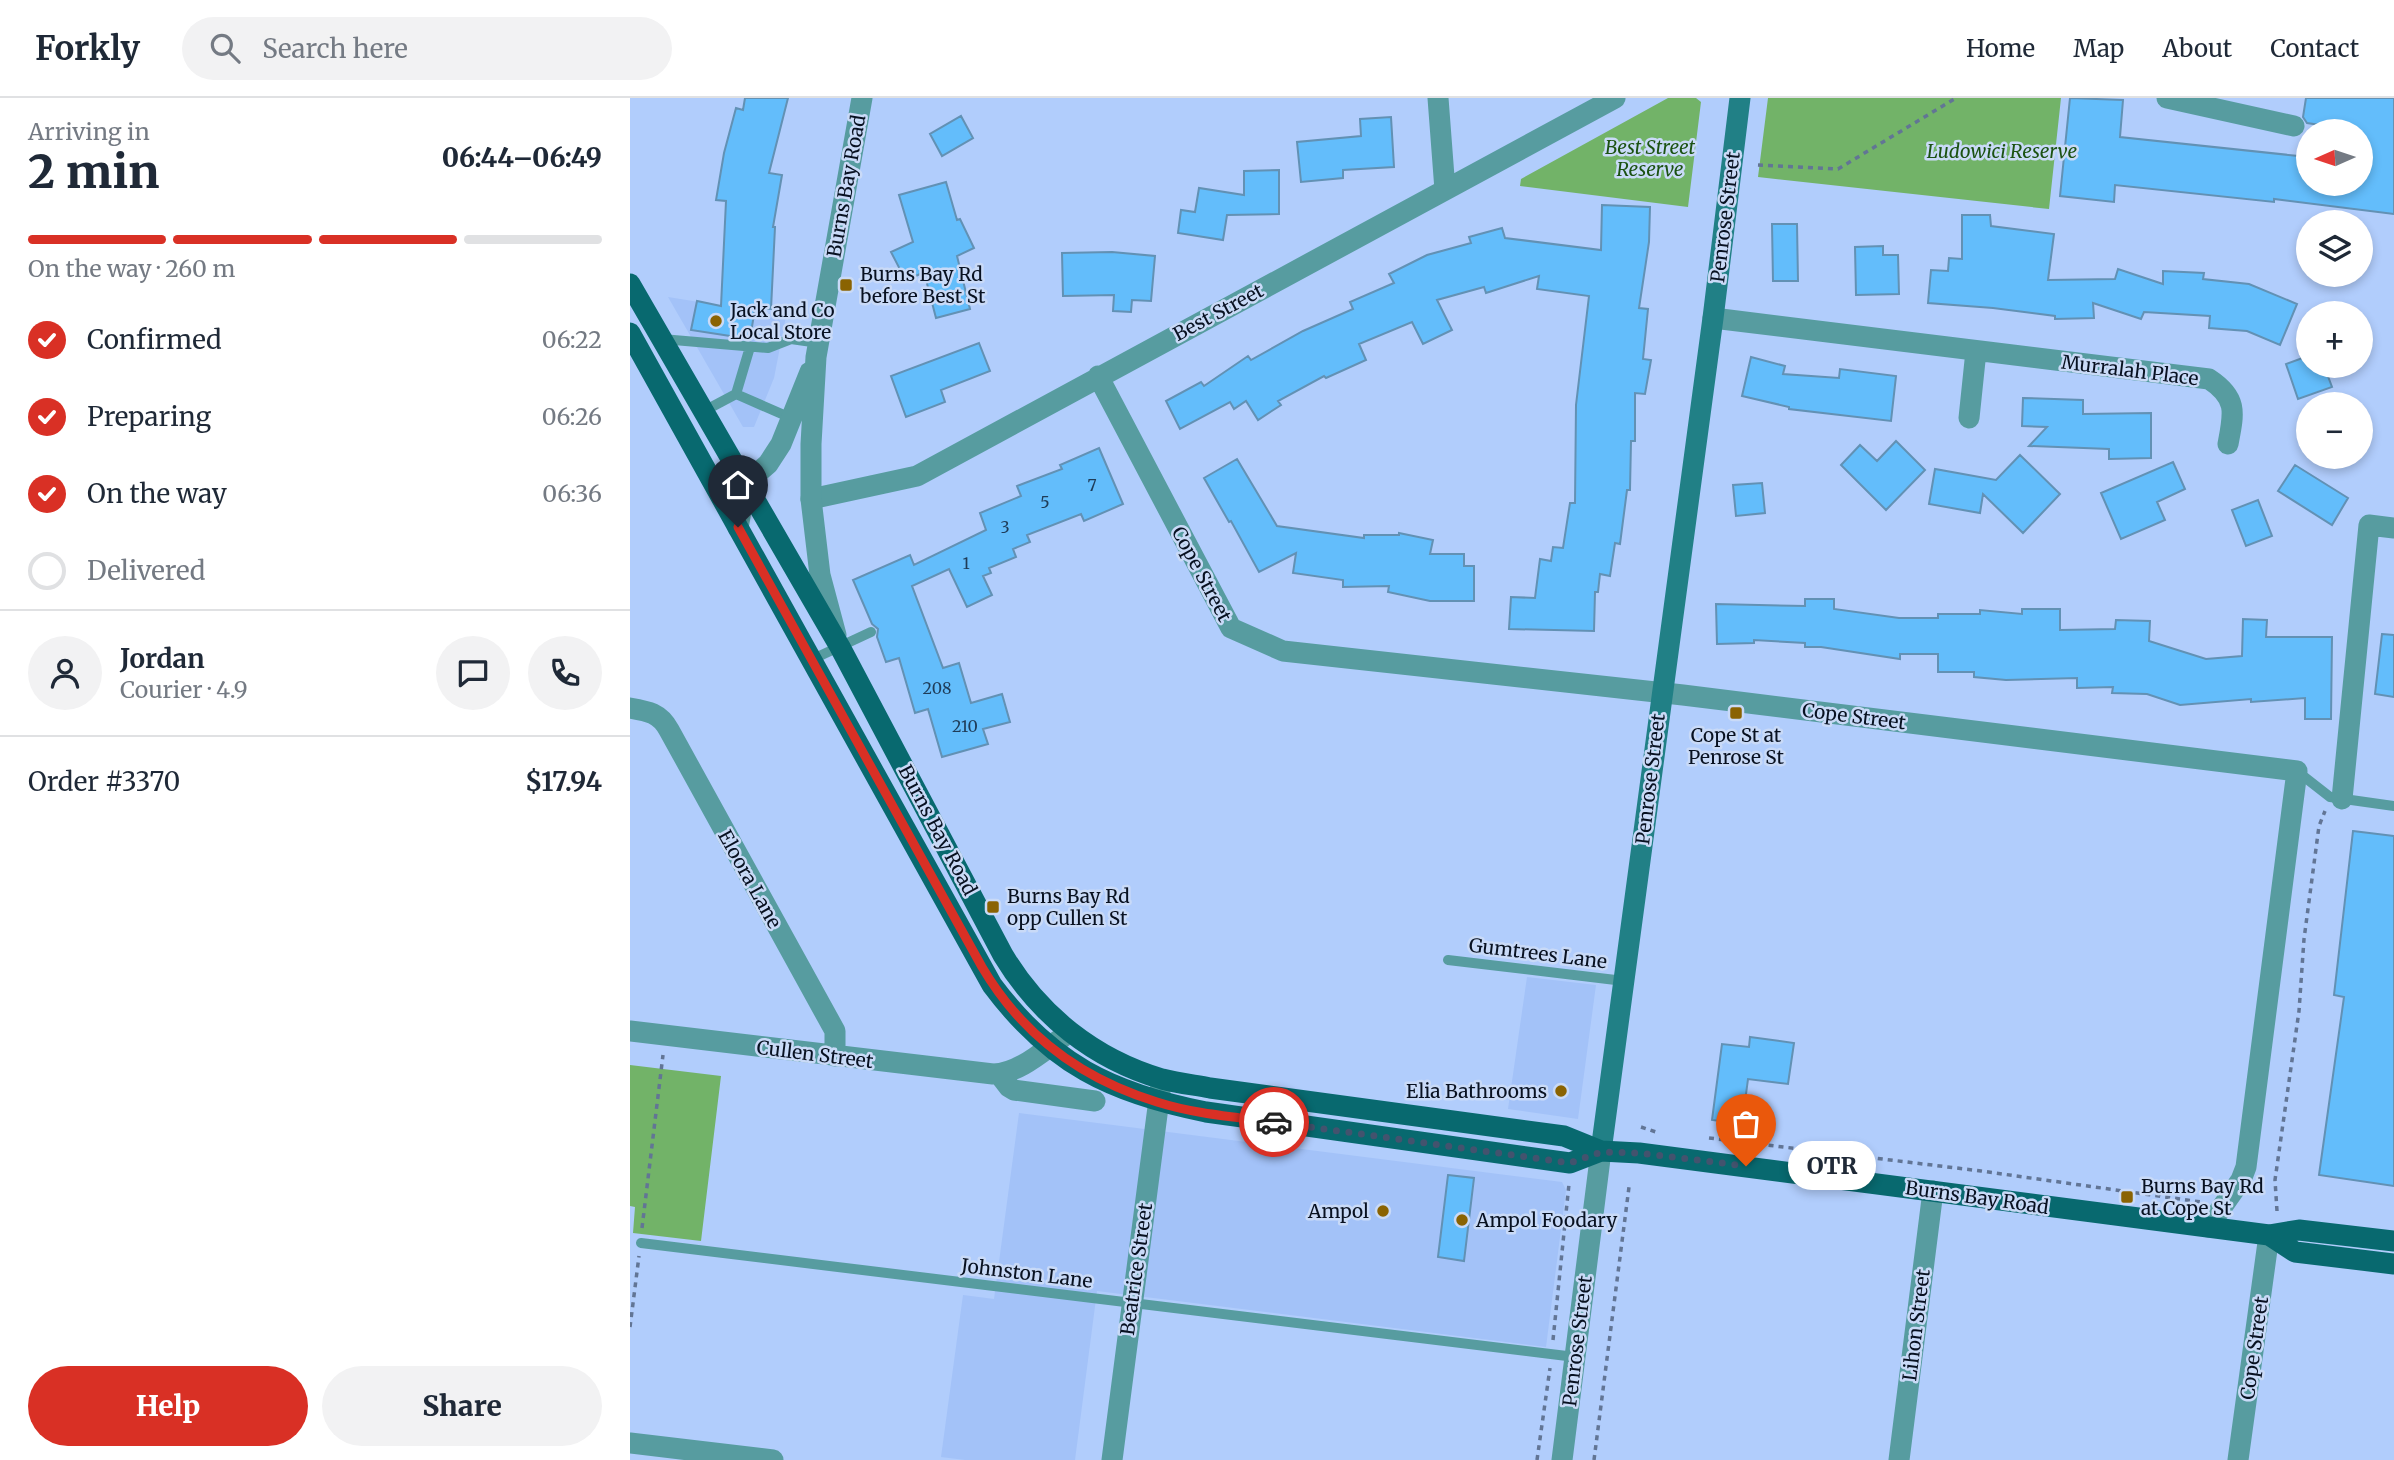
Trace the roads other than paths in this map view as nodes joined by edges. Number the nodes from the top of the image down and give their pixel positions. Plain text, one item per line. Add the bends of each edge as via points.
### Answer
1 (862, 98) edge
2 (1438, 98) edge
3 (1615, 98) edge
4 (1740, 98) edge
5 (2167, 98) edge
6 (2294, 126) dead end
7 (1445, 190) junction
8 (630, 285) edge
9 (1713, 318) junction
10 (630, 333) edge
11 (662, 339) junction
12 (750, 347) junction
13 (818, 350) junction
14 (1976, 351) junction
15 (1098, 376) junction
16 (736, 394) junction
17 (704, 411) junction
18 (791, 418) junction
19 (1969, 418) dead end
20 (2228, 444) dead end
21 (746, 482) junction
22 (811, 499) junction
23 (738, 527) junction
24 (2394, 528) edge
25 (871, 632) dead end
26 (840, 647) junction
27 (813, 660) junction
28 (1662, 692) junction
29 (639, 710) edge
30 (2297, 771) junction
31 (2336, 798) junction
32 (2394, 806) edge
33 (1448, 960) dead end
34 (1624, 981) junction
35 (630, 1031) edge
36 (1069, 1032) junction
37 (1049, 1047) junction
38 (835, 1056) junction
39 (999, 1074) junction
40 (1162, 1079) junction
41 (1095, 1101) dead end
42 (1158, 1103) junction
43 (1601, 1152) junction
44 (1933, 1191) junction
45 (2208, 1227) junction
46 (2269, 1236) junction
47 (2394, 1241) edge
48 (641, 1243) road end
49 (2394, 1264) edge
50 (1132, 1303) junction
51 (1575, 1357) junction
52 (630, 1443) edge
53 (773, 1460) edge
54 (1112, 1460) edge
55 (1562, 1460) edge
56 (1899, 1460) edge
57 (2238, 1460) edge

1 - 13 street, Burns Bay Road
2 - 7 street
3 - 7 street, Best Street
4 - 9 main road, Penrose Street
5 - 6 street
7 - 15 street, Best Street
8 - 11 main road
9 - 14 street, Murralah Place
9 - 28 main road, Penrose Street
10 - 23 main road, Burns Bay Road
11 - 12 lane
11 - 17 main road
12 - 13 lane via 768,348 791,339
12 - 16 lane
13 - 18 street, Burns Bay Road
13 - 22 street, Burns Bay Road
14 - 19 street
14 - 20 street, Murralah Place via 2209,379 2232,401
15 - 22 street, Best Street via 917,476
15 - 28 street, Cope Street via 1231,628 1283,651
16 - 17 lane
16 - 18 lane
17 - 21 main road
18 - 21 street, Burns Bay Road via 768,464
21 - 23 street
21 - 26 main road
22 - 26 street, Burns Bay Road via 820,575
23 - 27 main road, Burns Bay Road
24 - 31 street via 2369,525
25 - 26 lane
26 - 27 lane
26 - 36 main road, Burns Bay Road via 1013,971
27 - 37 main road, Burns Bay Road via 992,985
28 - 30 street, Cope Street
28 - 34 main road, Penrose Street
29 - 38 street, Eloora Lane via 663,718 835,1031
30 - 31 lane
30 - 45 street via 2246,1167
31 - 32 lane
33 - 34 lane, Gumtrees Lane
34 - 43 main road, Penrose Street
35 - 38 street, Cullen Street
36 - 37 street
36 - 40 main road, Burns Bay Road via 1102,1054
37 - 39 street
37 - 42 main road, Burns Bay Road via 1091,1076
38 - 39 street, Cullen Street
39 - 41 street, Cullen Street via 1014,1090
40 - 42 street, Beatrice Street
40 - 43 main road, Burns Bay Road via 1564,1136
42 - 43 main road, Burns Bay Road via 1570,1163
42 - 50 street, Beatrice Street
43 - 44 main road, Burns Bay Road
43 - 51 street, Penrose Street
44 - 45 main road, Burns Bay Road
44 - 56 street, Lihon Street
45 - 46 main road, Burns Bay Road
46 - 47 main road, Burns Bay Road via 2299,1230
46 - 49 main road, Burns Bay Road via 2295,1252
46 - 57 street, Cope Street
48 - 50 lane, Johnston Lane
50 - 51 lane, Johnston Lane
50 - 54 street, Beatrice Street
51 - 55 street, Penrose Street
52 - 53 street

